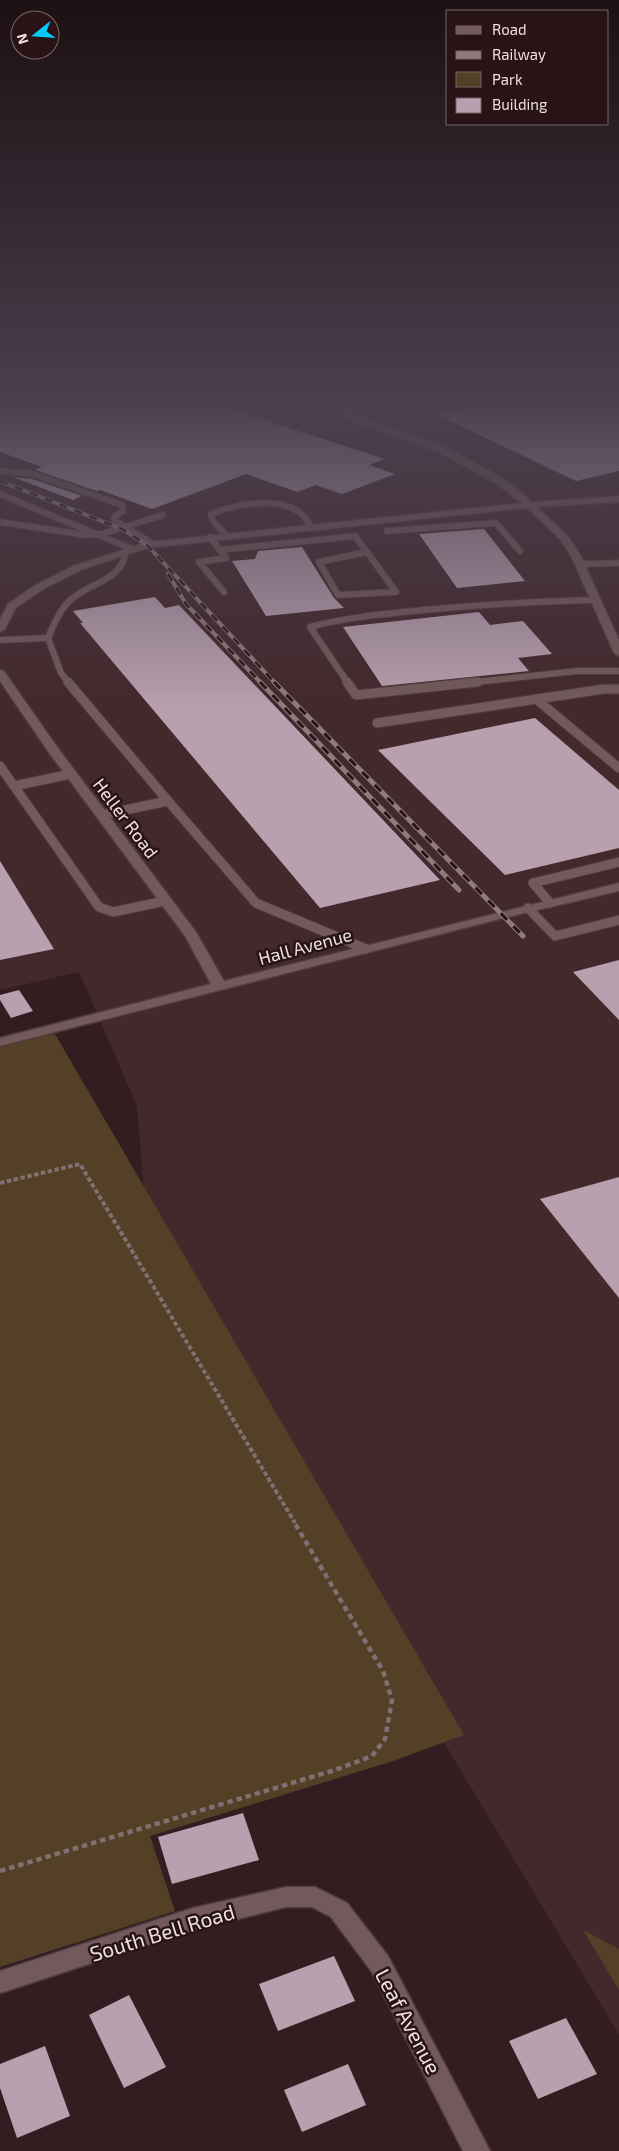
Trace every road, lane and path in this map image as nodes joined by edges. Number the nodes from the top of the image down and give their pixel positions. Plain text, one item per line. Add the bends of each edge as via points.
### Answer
1 (34, 507) edge
2 (122, 507) edge
3 (235, 507) edge
4 (288, 507) edge
5 (495, 507) edge
6 (533, 507) edge
7 (163, 515) dead end
8 (0, 516) edge
9 (0, 522) edge
10 (343, 522) junction
11 (27, 526) junction
12 (311, 526) junction
13 (127, 527) junction
14 (387, 531) dead end
15 (102, 534) junction
16 (226, 535) junction
17 (355, 536) junction
18 (210, 537) junction
19 (154, 544) junction
20 (129, 550) junction
21 (220, 550) junction
22 (520, 551) dead end
23 (367, 552) junction
24 (619, 563) edge
25 (580, 564) junction
26 (224, 592) dead end
27 (596, 600) junction
28 (1, 623) edge
29 (48, 638) junction
30 (0, 640) edge
31 (619, 653) edge
32 (619, 671) edge
33 (0, 673) edge
34 (619, 689) edge
35 (536, 699) junction
36 (377, 723) dead end
37 (0, 766) edge
38 (619, 768) edge
39 (71, 774) junction
40 (14, 786) junction
41 (168, 800) junction
42 (101, 814) junction
43 (619, 862) edge
44 (619, 887) edge
45 (165, 900) junction
46 (550, 903) junction
47 (528, 908) junction
48 (619, 920) edge
49 (366, 949) junction
50 (220, 987) junction
51 (0, 1042) edge
52 (0, 1183) edge
53 (0, 1871) edge
54 (325, 1902) joint
55 (0, 1982) edge
56 (477, 2151) edge

1 - 15 lane
2 - 13 lane via 123,511 114,516 114,520
3 - 16 lane via 211,514
4 - 12 lane via 300,512
5 - 10 street
6 - 25 street via 567,542
7 - 13 lane
8 - 11 lane
9 - 11 lane
10 - 12 street
10 - 17 lane
11 - 15 lane via 85,535
12 - 16 street
13 - 15 lane
13 - 19 lane
14 - 22 lane via 496,523
15 - 20 lane
16 - 18 street
17 - 21 lane
17 - 23 lane
18 - 19 street
18 - 21 lane
19 - 20 street
20 - 28 street via 77,568 38,588 12,606
20 - 29 lane via 121,567 74,597 60,611
21 - 26 lane via 226,558 199,562
23 - 23 lane via 396,592 338,596 318,562
24 - 25 lane
25 - 27 street
27 - 31 street
27 - 32 lane via 482,604 336,620 310,627 356,695 577,671
29 - 30 lane
29 - 41 lane via 61,673
33 - 39 street, Heller Road
34 - 35 lane
35 - 36 lane
35 - 38 lane
37 - 40 lane
39 - 40 lane
39 - 42 street, Heller Road
40 - 45 lane via 99,906 113,912
41 - 42 lane
41 - 49 lane via 256,903
42 - 45 street, Heller Road
43 - 46 lane via 532,883
44 - 46 street, Hall Avenue
45 - 50 street, Heller Road via 191,935
46 - 47 street, Hall Avenue
47 - 48 lane via 555,936
47 - 49 street, Hall Avenue
49 - 50 street, Hall Avenue
50 - 51 street, Hall Avenue
52 - 53 path via 80,1164 383,1671 392,1700 385,1739 372,1756
54 - 55 street, South Bell Road via 315,1897 286,1898 193,1919
54 - 56 street, Leaf Avenue via 339,1910 380,1964

